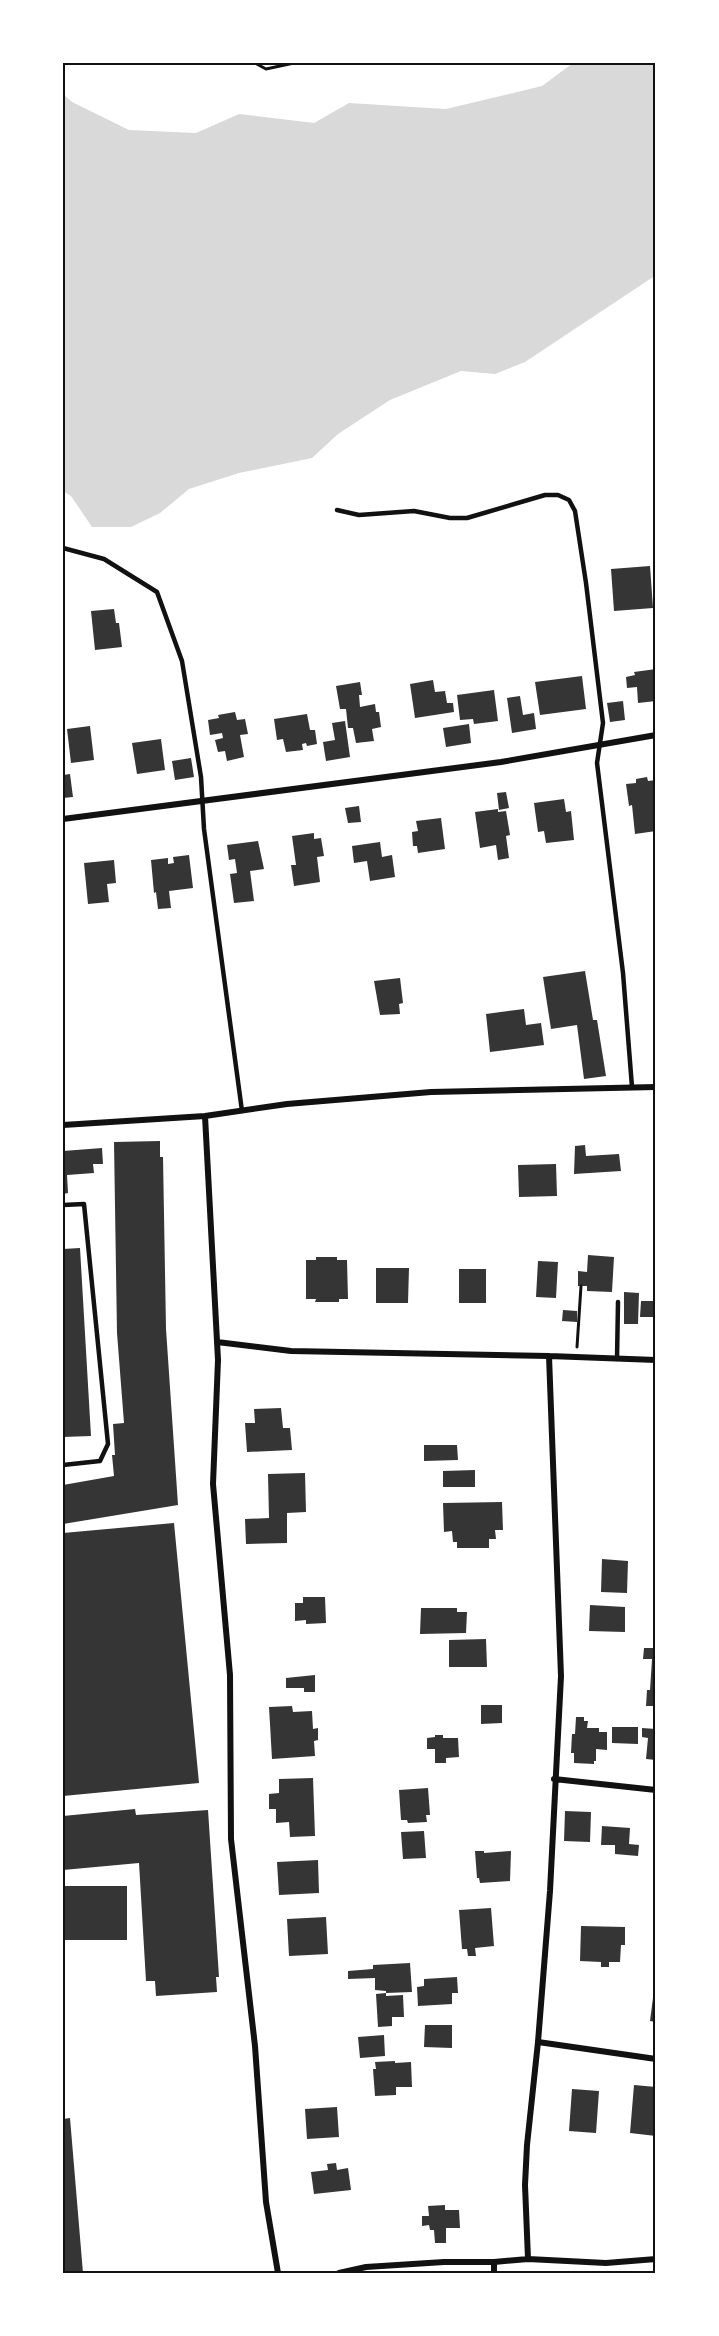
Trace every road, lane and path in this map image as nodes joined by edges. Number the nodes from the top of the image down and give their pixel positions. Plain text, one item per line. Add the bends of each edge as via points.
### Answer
1 (255, 63) edge
2 (294, 63) edge
3 (337, 510) dead end
4 (63, 548) edge
5 (656, 735) edge
6 (600, 745) junction
7 (203, 801) junction
8 (63, 819) edge
9 (633, 1087) junction
10 (656, 1087) edge
11 (242, 1111) junction
12 (205, 1116) junction
13 (63, 1125) edge
14 (63, 1205) edge
15 (581, 1286) dead end
16 (618, 1302) dead end
17 (218, 1342) junction
18 (549, 1356) junction
19 (576, 1357) junction
20 (617, 1359) junction
21 (656, 1360) edge
22 (63, 1465) edge
23 (554, 1779) junction
24 (656, 1790) edge
25 (538, 2042) junction
26 (656, 2059) edge
27 (528, 2259) junction
28 (656, 2259) edge
29 (494, 2262) junction
30 (278, 2273) edge
31 (339, 2273) edge
32 (494, 2273) edge

1 - 2 path via 267,69
3 - 6 lane via 359,515 414,511 450,519 468,518 545,495 569,500 575,511 586,583 603,723
4 - 7 lane via 104,559 157,592 182,661
5 - 6 street
6 - 7 street via 501,762
6 - 9 lane via 597,763
7 - 8 street
7 - 11 lane
9 - 10 street
9 - 11 street via 431,1092
11 - 12 street
12 - 13 street
12 - 17 street
14 - 22 lane via 84,1204 108,1444 99,1461
15 - 19 path
16 - 20 lane
17 - 18 street via 291,1351
17 - 30 street via 213,1484 230,1675 231,1839 255,2046 266,2202
18 - 19 street
18 - 23 street via 561,1676
19 - 20 street
20 - 21 street
23 - 24 street
23 - 25 street
25 - 26 street
25 - 27 street via 525,2165
27 - 28 street via 606,2263
27 - 29 street
29 - 31 street via 366,2266
29 - 32 street

